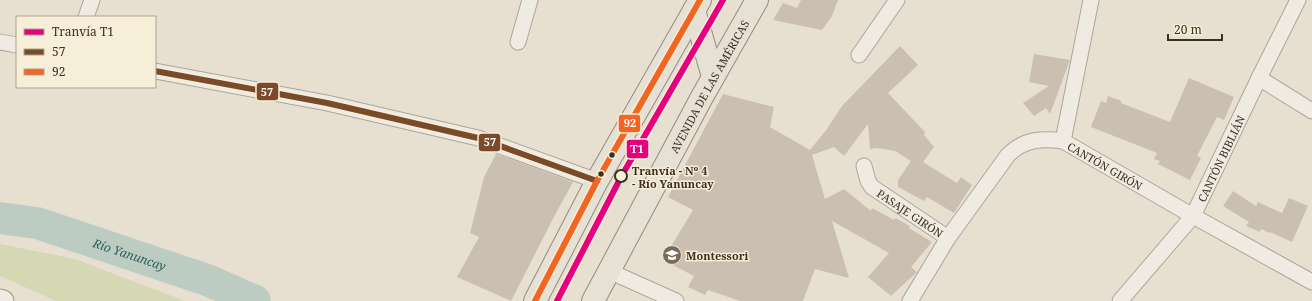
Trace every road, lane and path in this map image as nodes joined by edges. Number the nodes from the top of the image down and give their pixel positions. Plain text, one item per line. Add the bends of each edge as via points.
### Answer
1 (92, 0) edge
2 (530, 0) edge
3 (757, 0) edge
4 (897, 0) edge
5 (1091, 0) edge
6 (1298, 0) edge
7 (697, 5) edge
8 (86, 16) edge
9 (0, 42) edge
10 (518, 42) dead end
11 (16, 45) edge
12 (859, 55) dead end
13 (156, 71) edge
14 (713, 77) junction
15 (1259, 78) junction
16 (1312, 111) edge
17 (1063, 141) junction
18 (864, 166) dead end
19 (597, 181) junction
20 (1193, 216) junction
21 (948, 238) junction
22 (609, 271) junction
23 (1312, 282) edge
24 (0, 300) edge
25 (3, 301) edge
26 (535, 301) edge
27 (593, 301) edge
28 (676, 301) edge
29 (910, 301) edge
30 (1120, 301) edge

1 - 8 street
2 - 10 street
3 - 14 main road, AVENIDA DE LAS AMÉRICAS
4 - 12 street
5 - 17 street
6 - 15 street, CANTÓN BIBLIÁN
7 - 14 main road
7 - 19 main road
9 - 11 street
13 - 19 street via 327,103 478,138
14 - 22 main road, AVENIDA DE LAS AMÉRICAS
15 - 16 street
15 - 20 street, CANTÓN BIBLIÁN
17 - 20 street, CANTÓN GIRÓN
17 - 21 street, CANTÓN GIRÓN via 1032,141 1014,149
18 - 21 street, PASAJE GIRÓN via 872,187
19 - 26 main road
20 - 23 street, CANTÓN GIRÓN
20 - 30 street, CANTÓN BIBLIÁN
21 - 29 street, CANTÓN GIRÓN
22 - 27 main road, AVENIDA DE LAS AMÉRICAS
22 - 28 street
24 - 25 main road

